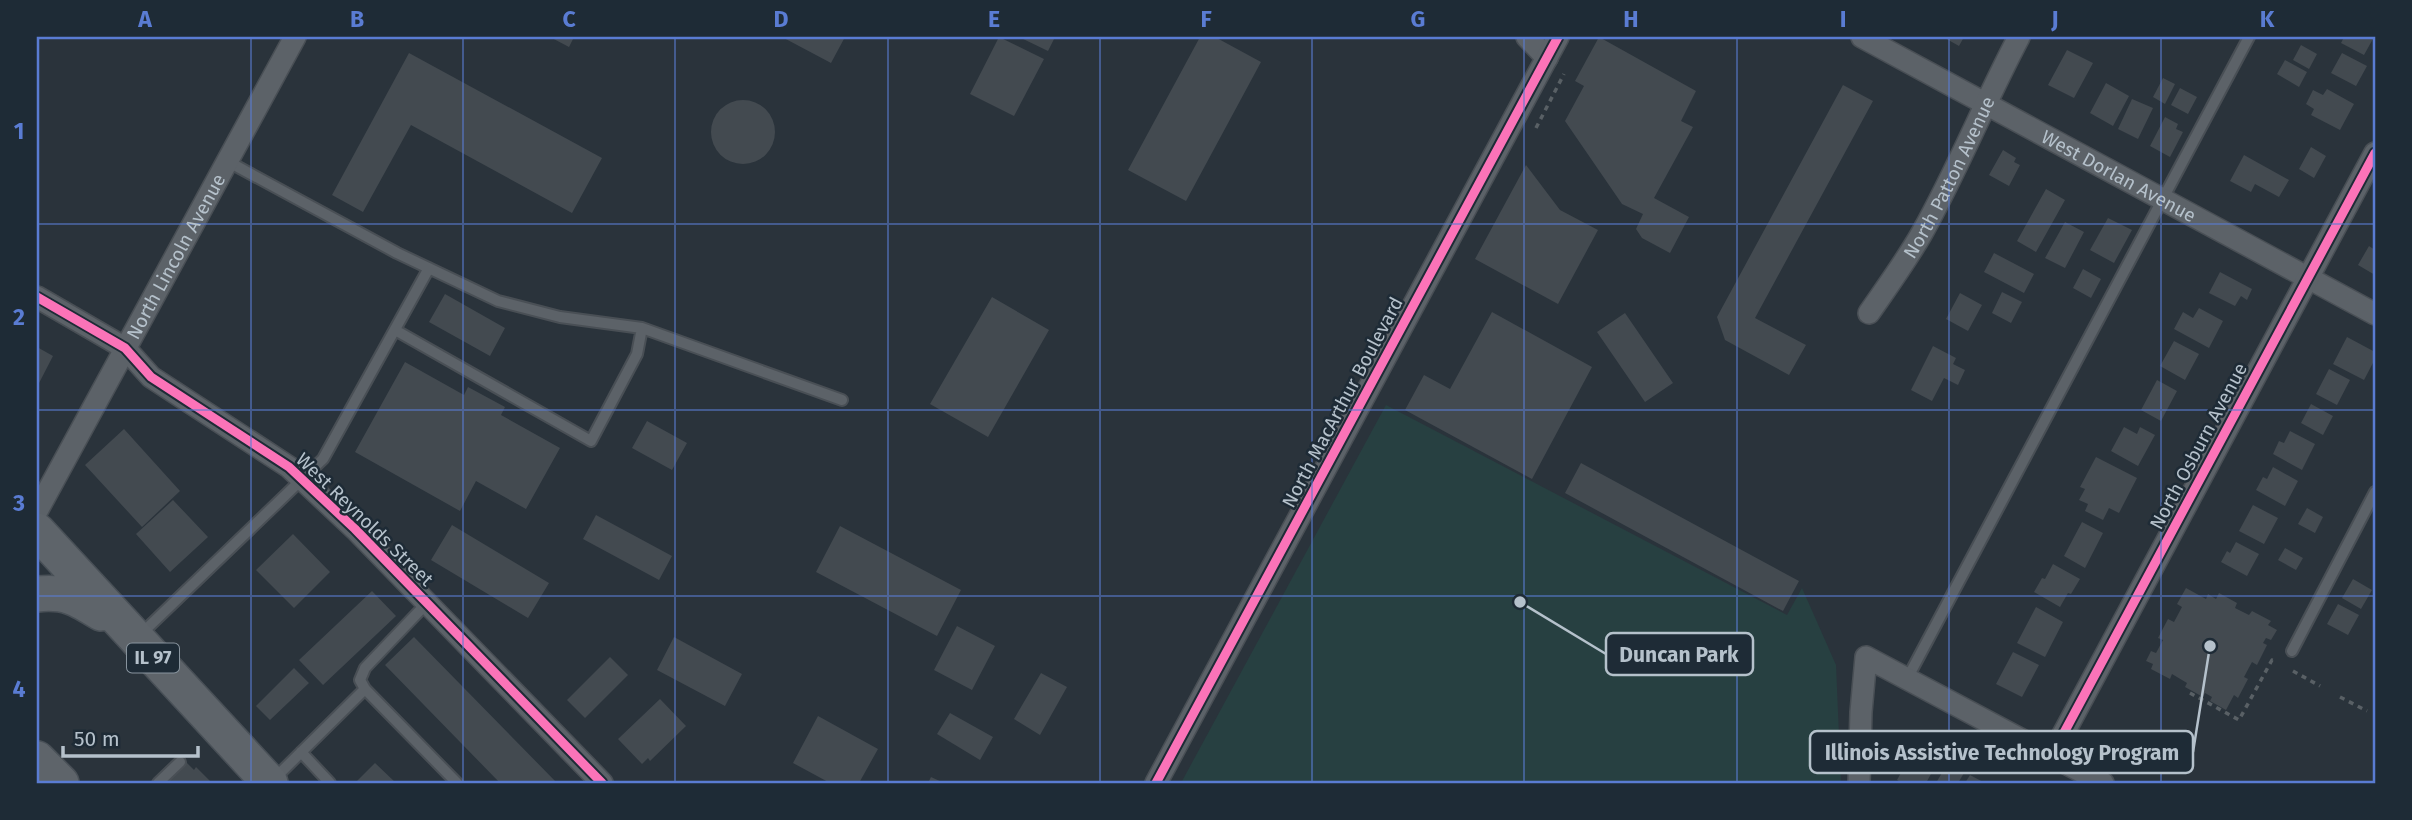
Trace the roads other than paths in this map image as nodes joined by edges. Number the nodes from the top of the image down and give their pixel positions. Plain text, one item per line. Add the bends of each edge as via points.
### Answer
1 (295, 37) edge
2 (1527, 37) edge
3 (1558, 37) edge
4 (1862, 37) edge
5 (2019, 37) edge
6 (2249, 37) edge
7 (1546, 58) junction
8 (1986, 105) junction
9 (2375, 153) edge
10 (227, 162) junction
11 (2161, 199) junction
12 (429, 268) junction
13 (2308, 278) junction
14 (37, 297) edge
15 (1869, 313) dead end
16 (2375, 314) edge
17 (642, 328) junction
18 (396, 330) junction
19 (125, 348) junction
20 (842, 400) dead end
21 (303, 480) junction
22 (2375, 492) edge
23 (37, 511) edge
24 (37, 531) edge
25 (37, 594) edge
26 (427, 603) junction
27 (130, 633) junction
28 (2292, 651) dead end
29 (1907, 680) junction
30 (365, 689) junction
31 (301, 752) junction
32 (2052, 755) junction
33 (37, 759) edge
34 (180, 762) dead end
35 (61, 783) edge
36 (158, 783) edge
37 (270, 783) edge
38 (330, 783) edge
39 (457, 783) edge
40 (602, 783) edge
41 (1156, 783) edge
42 (1859, 783) edge
43 (2103, 783) edge

1 - 10 street, North Lincoln Avenue
2 - 7 street
3 - 7 street, North MacArthur Boulevard
4 - 8 street, West Dorlan Avenue
5 - 8 street, North Patton Avenue
6 - 11 lane
7 - 41 street, North MacArthur Boulevard
8 - 11 street, West Dorlan Avenue
8 - 15 street, North Patton Avenue via 1921,235
9 - 13 street, North Osburn Avenue
10 - 12 lane
10 - 19 street, North Lincoln Avenue
11 - 13 street, West Dorlan Avenue
11 - 29 lane
12 - 17 lane via 498,301 560,317
12 - 18 lane
13 - 16 street, West Dorlan Avenue
13 - 32 street, North Osburn Avenue
14 - 19 street, West Reynolds Street
17 - 18 lane via 637,354 591,441
17 - 20 lane
18 - 21 lane via 323,459
19 - 21 street, West Reynolds Street via 151,377
19 - 23 street, North Lincoln Avenue
21 - 26 street, West Reynolds Street
21 - 27 lane
22 - 28 lane
24 - 27 main road, IL 97
25 - 27 main road via 74,596
26 - 30 lane via 365,668 360,680
26 - 40 street, West Reynolds Street
27 - 37 main road, IL 97
29 - 32 street
29 - 42 street via 1866,657
30 - 31 lane
30 - 39 lane
31 - 37 lane
31 - 38 lane
32 - 43 street
33 - 35 main road
34 - 36 lane

